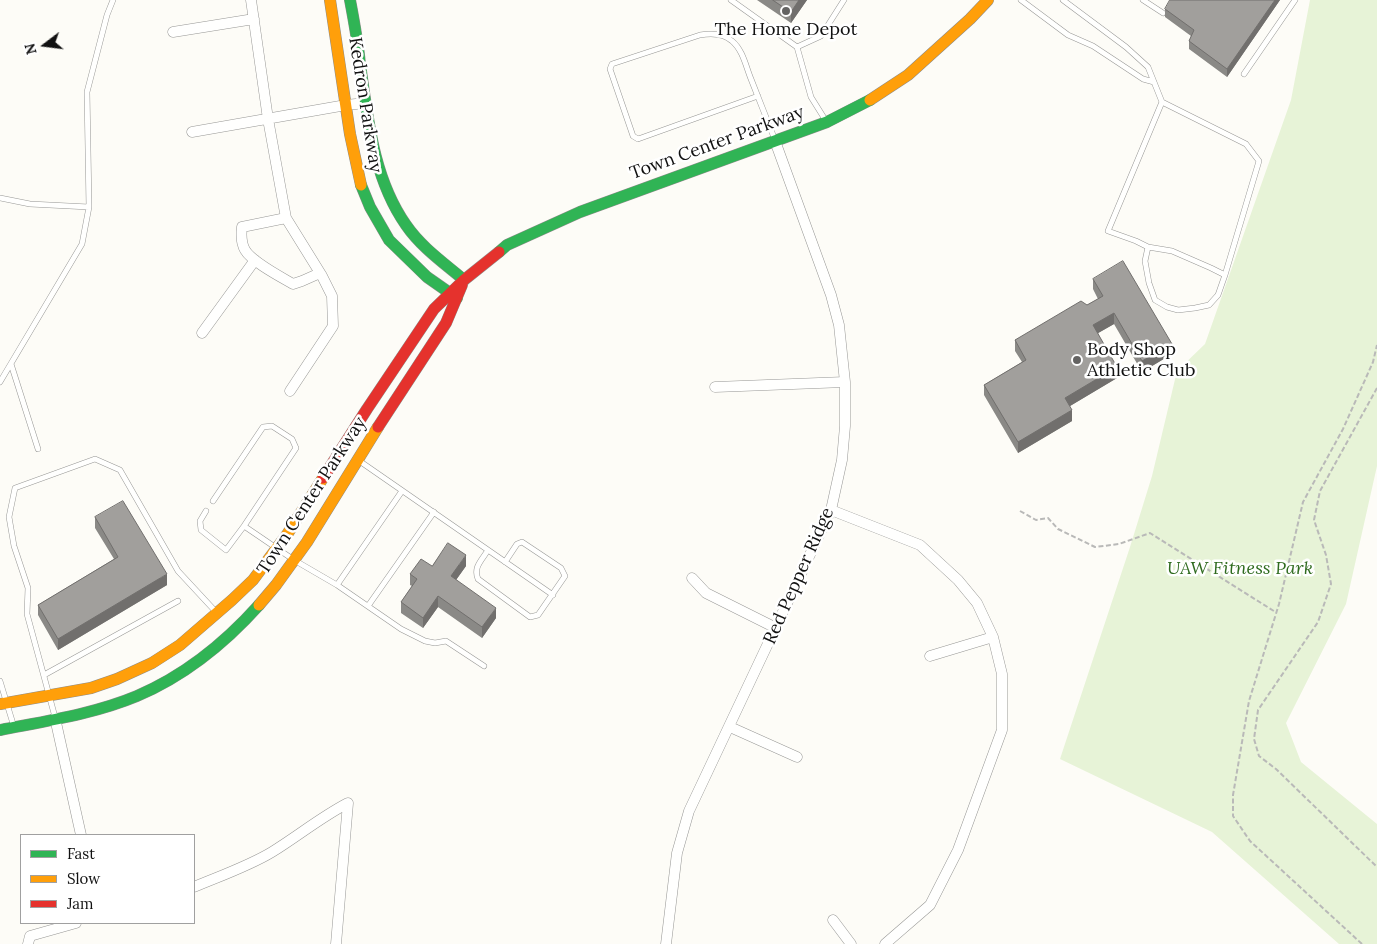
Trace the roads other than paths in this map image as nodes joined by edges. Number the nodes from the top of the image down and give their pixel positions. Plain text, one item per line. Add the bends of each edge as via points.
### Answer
1 (113, 0) edge
2 (251, 0) edge
3 (330, 0) edge
4 (350, 0) edge
5 (731, 0) edge
6 (844, 0) edge
7 (979, 0) edge
8 (988, 0) edge
9 (1021, 0) edge
10 (1063, 0) edge
11 (1143, 0) edge
12 (1295, 0) edge
13 (1163, 13) edge
14 (970, 19) junction
15 (254, 20) junction
16 (173, 32) dead end
17 (797, 48) junction
18 (1244, 74) dead end
19 (1154, 82) junction
20 (758, 96) junction
21 (1162, 102) junction
22 (366, 103) junction
23 (346, 105) junction
24 (268, 119) junction
25 (827, 122) junction
26 (192, 132) dead end
27 (775, 141) junction
28 (0, 198) edge
29 (89, 207) junction
30 (286, 218) junction
31 (1148, 247) junction
32 (255, 260) junction
33 (320, 272) junction
34 (1225, 275) junction
35 (464, 280) junction
36 (454, 295) junction
37 (202, 333) dead end
38 (11, 364) junction
39 (0, 382) edge
40 (845, 382) junction
41 (715, 387) dead end
42 (290, 391) dead end
43 (38, 449) dead end
44 (358, 459) junction
45 (402, 490) junction
46 (212, 501) dead end
47 (831, 510) junction
48 (206, 511) dead end
49 (434, 512) junction
50 (244, 526) junction
51 (277, 548) junction
52 (488, 550) junction
53 (294, 560) junction
54 (505, 562) junction
55 (692, 578) dead end
56 (337, 585) junction
57 (553, 595) junction
58 (178, 601) dead end
59 (368, 606) junction
60 (217, 614) junction
61 (776, 628) junction
62 (993, 637) junction
63 (930, 656) dead end
64 (484, 666) dead end
65 (44, 674) junction
66 (0, 681) edge
67 (49, 696) junction
68 (3, 703) edge
69 (56, 718) junction
70 (730, 727) junction
71 (14, 728) junction
72 (0, 730) edge
73 (797, 757) dead end
74 (81, 834) edge
75 (195, 887) edge
76 (833, 920) dead end
77 (72, 924) edge
78 (28, 944) edge
79 (336, 944) edge
80 (666, 944) edge
81 (851, 944) edge
82 (885, 944) edge

1 - 29 lane via 86,92
2 - 15 street
3 - 23 street, Kedron Parkway
4 - 22 street, Kedron Parkway
5 - 17 lane
6 - 17 lane via 821,36
7 - 14 street, Town Center Parkway
8 - 14 street, Town Center Parkway
9 - 19 lane via 1068,35 1093,46 1143,79
10 - 19 lane via 1126,46 1148,67
11 - 13 lane
12 - 18 lane
14 - 25 street, Town Center Parkway via 908,75 867,102
15 - 16 street
15 - 24 street
17 - 25 lane via 811,96
19 - 21 lane
20 - 20 lane via 739,48 732,41 711,33 612,64 610,69 633,136 638,139
20 - 27 lane
21 - 31 lane via 1108,231
21 - 34 lane via 1246,144 1259,161
22 - 23 street
22 - 35 street, Kedron Parkway via 380,175 389,197 406,226
23 - 24 street
23 - 36 street, Kedron Parkway via 361,187 388,240 427,277
24 - 26 street
24 - 30 street
25 - 27 street, Town Center Parkway
27 - 35 street, Town Center Parkway via 562,220 507,245
27 - 40 street, Red Pepper Ridge via 831,295 839,325
28 - 29 lane via 30,204
29 - 38 lane via 82,244
30 - 32 street via 242,227 245,250
30 - 33 street
31 - 34 lane via 1172,251
31 - 34 lane via 1145,261 1149,283 1156,300 1168,307 1178,310 1209,305 1218,295
32 - 33 street via 293,284
32 - 37 street
33 - 42 street via 332,296 333,326
35 - 36 street, Town Center Parkway
36 - 44 street, Town Center Parkway via 446,324
36 - 51 street, Town Center Parkway via 434,309
38 - 39 lane
38 - 43 lane
40 - 41 street
40 - 47 street, Red Pepper Ridge via 842,460
44 - 45 lane
44 - 53 street, Town Center Parkway
45 - 49 lane
45 - 56 lane
46 - 50 lane via 263,427 272,426 292,439 296,448
47 - 61 street, Red Pepper Ridge
47 - 62 street via 920,545 958,580 977,604
48 - 50 lane via 200,521 201,530 226,550
49 - 52 lane
49 - 59 lane
50 - 51 lane
51 - 53 lane
51 - 60 street, Town Center Parkway via 253,580
52 - 54 lane
52 - 57 lane via 476,568 478,579 525,614 530,617 538,615
53 - 56 lane
53 - 69 street, Town Center Parkway via 256,609 202,658 176,676 137,696
54 - 57 lane
54 - 57 lane via 517,544 522,542 561,568 565,576
55 - 61 street via 706,593
56 - 59 lane
58 - 65 lane
59 - 64 lane via 417,637 435,643 446,641
60 - 65 lane via 178,571 120,470 94,459 15,488 9,516 14,546 28,588 27,614
60 - 67 street, Town Center Parkway via 152,663 91,688
61 - 70 street, Red Pepper Ridge
62 - 63 street
62 - 82 street via 1002,674 1002,730 958,850 930,905
65 - 67 lane
66 - 68 lane
67 - 68 street, Town Center Parkway
67 - 69 lane
68 - 71 lane
69 - 71 street, Town Center Parkway
69 - 74 street
70 - 73 street
70 - 80 street, Red Pepper Ridge via 689,811 677,853
71 - 72 street, Town Center Parkway
75 - 79 street via 271,853 348,803
76 - 81 street
77 - 78 street via 30,936

